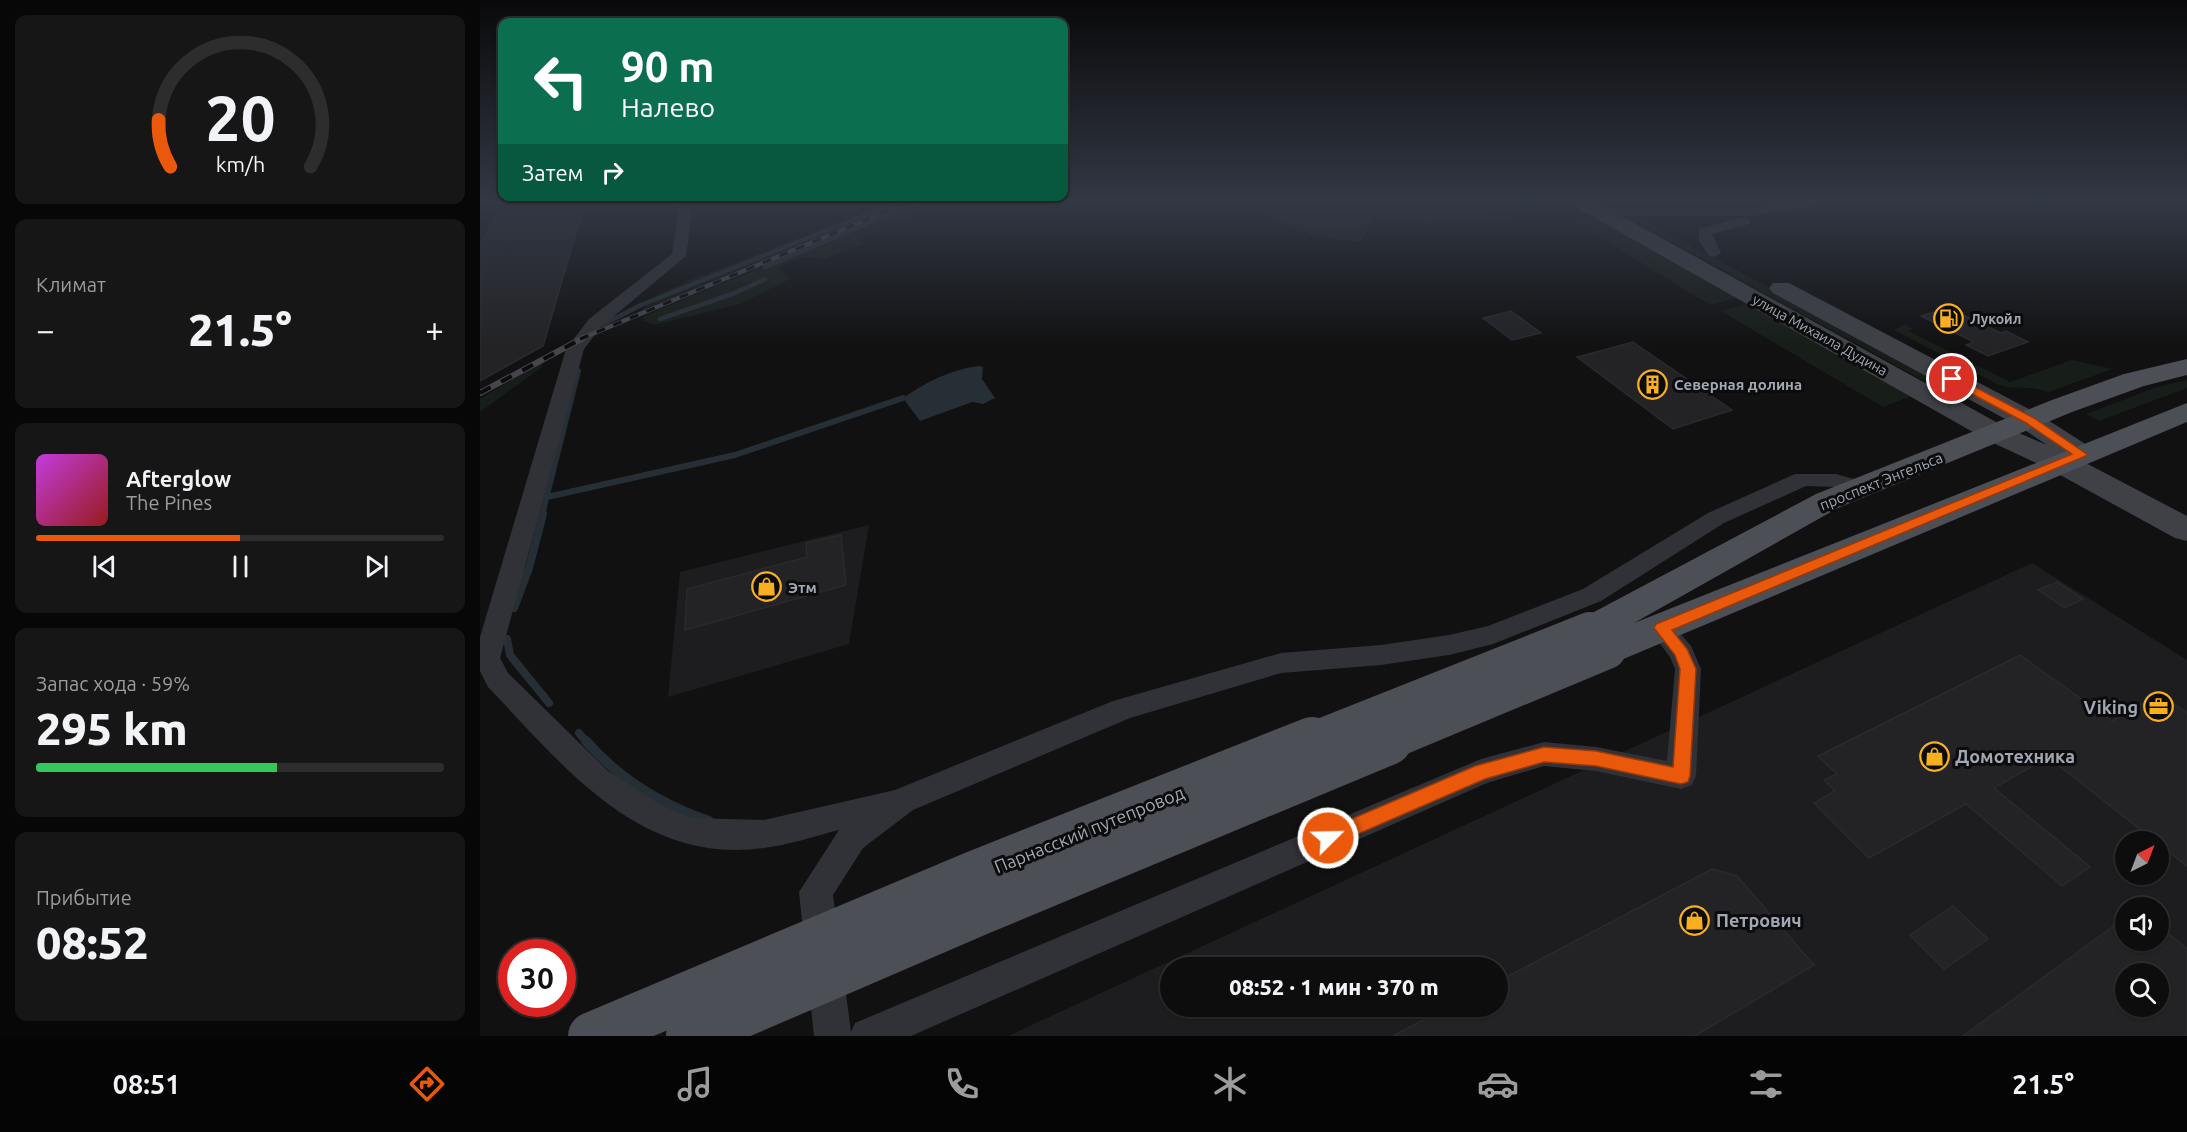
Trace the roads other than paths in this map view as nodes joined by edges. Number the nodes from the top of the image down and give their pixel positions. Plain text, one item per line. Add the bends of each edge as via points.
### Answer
1 (680, 250) edge
2 (1682, 250) edge
3 (1708, 250) edge
4 (1712, 250) edge
5 (1714, 253) junction
6 (2187, 367) edge
7 (2187, 412) edge
8 (2030, 421) junction
9 (1997, 434) junction
10 (2072, 459) junction
11 (1860, 488) junction
12 (2187, 516) edge
13 (2187, 530) edge
14 (1661, 628) junction
15 (1598, 641) junction
16 (902, 801) junction
17 (592, 1036) edge
18 (690, 1036) edge
19 (833, 1036) edge
20 (868, 1036) edge

1 - 16 street via 679,256 595,323 575,349 487,658 498,680 597,780 650,815 690,831 764,834
2 - 9 street, улица Михаила Дудина
3 - 5 street, улица Михаила Дудина
4 - 5 street
5 - 8 street, улица Михаила Дудина
6 - 8 main road, проспект Энгельса via 2133,380
7 - 10 main road
8 - 9 main road, проспект Энгельса
8 - 10 street, улица Михаила Дудина
9 - 10 street, улица Михаила Дудина
9 - 11 main road, проспект Энгельса
10 - 12 street
10 - 13 street
10 - 14 main road
11 - 15 main road, проспект Энгельса via 1827,501
11 - 16 street via 1836,481 1803,479 1716,518 1599,591 1492,634 1381,655 1281,663 1220,679 1123,709
14 - 15 main road
14 - 20 street via 1682,653 1688,669 1681,776 1596,759 1544,754 1481,772
15 - 17 main road, Парнасский путепровод, bridge via 974,875
15 - 18 main road, Парнасский путепровод, bridge
16 - 19 street via 852,838 816,892

